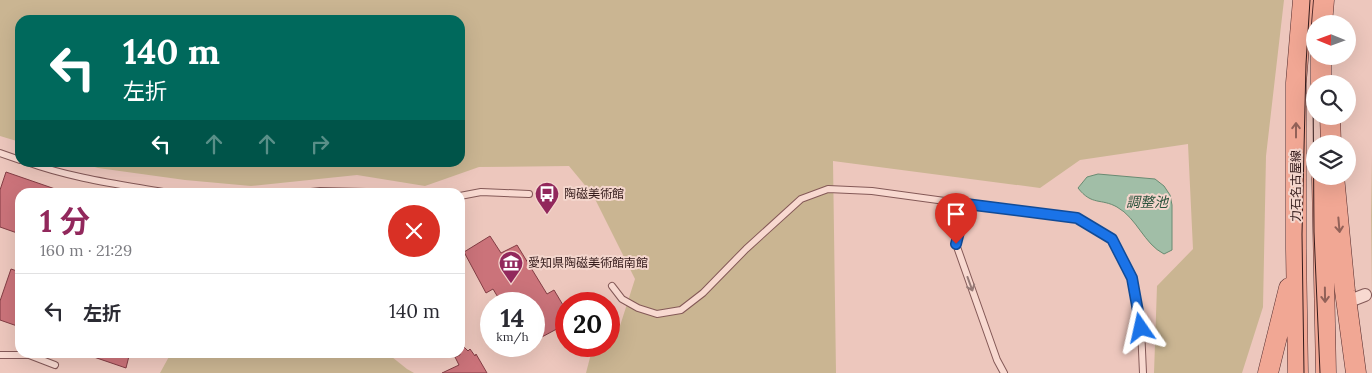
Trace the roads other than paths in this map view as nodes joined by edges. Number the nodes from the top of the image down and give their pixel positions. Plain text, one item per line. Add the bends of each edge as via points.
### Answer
1 (1303, 0) edge
2 (1324, 0) edge
3 (1330, 0) edge
4 (1323, 15) edge
5 (1329, 15) edge
6 (0, 154) edge
7 (15, 158) edge
8 (40, 167) edge
9 (1322, 185) edge
10 (1336, 185) edge
11 (138, 188) edge
12 (529, 194) dead end
13 (465, 195) edge
14 (966, 204) junction
15 (1296, 249) junction
16 (612, 286) dead end
17 (0, 355) edge
18 (15, 355) edge
19 (38, 358) edge
20 (55, 364) dead end
21 (1004, 373) edge
22 (1143, 373) edge
23 (1268, 373) edge
24 (1298, 373) edge
25 (1326, 373) edge
26 (1356, 373) edge

15 -> 1 main road, 力石名古屋線 via 1296,83
2 - 4 main road
3 - 5 main road
6 - 7 lane
8 - 11 lane via 93,181
9 -> 25 main road
10 -> 26 main road via 1356,298
12 - 13 lane via 481,192
14 - 16 lane via 872,191 828,189 801,199 703,293 680,310 657,314 638,308 622,299
14 -> 21 lane via 956,244
14 - 22 lane via 1077,218 1112,239 1132,278 1141,328
15 - 23 main road
15 - 24 main road, 力石名古屋線
17 - 18 lane
19 - 20 lane

